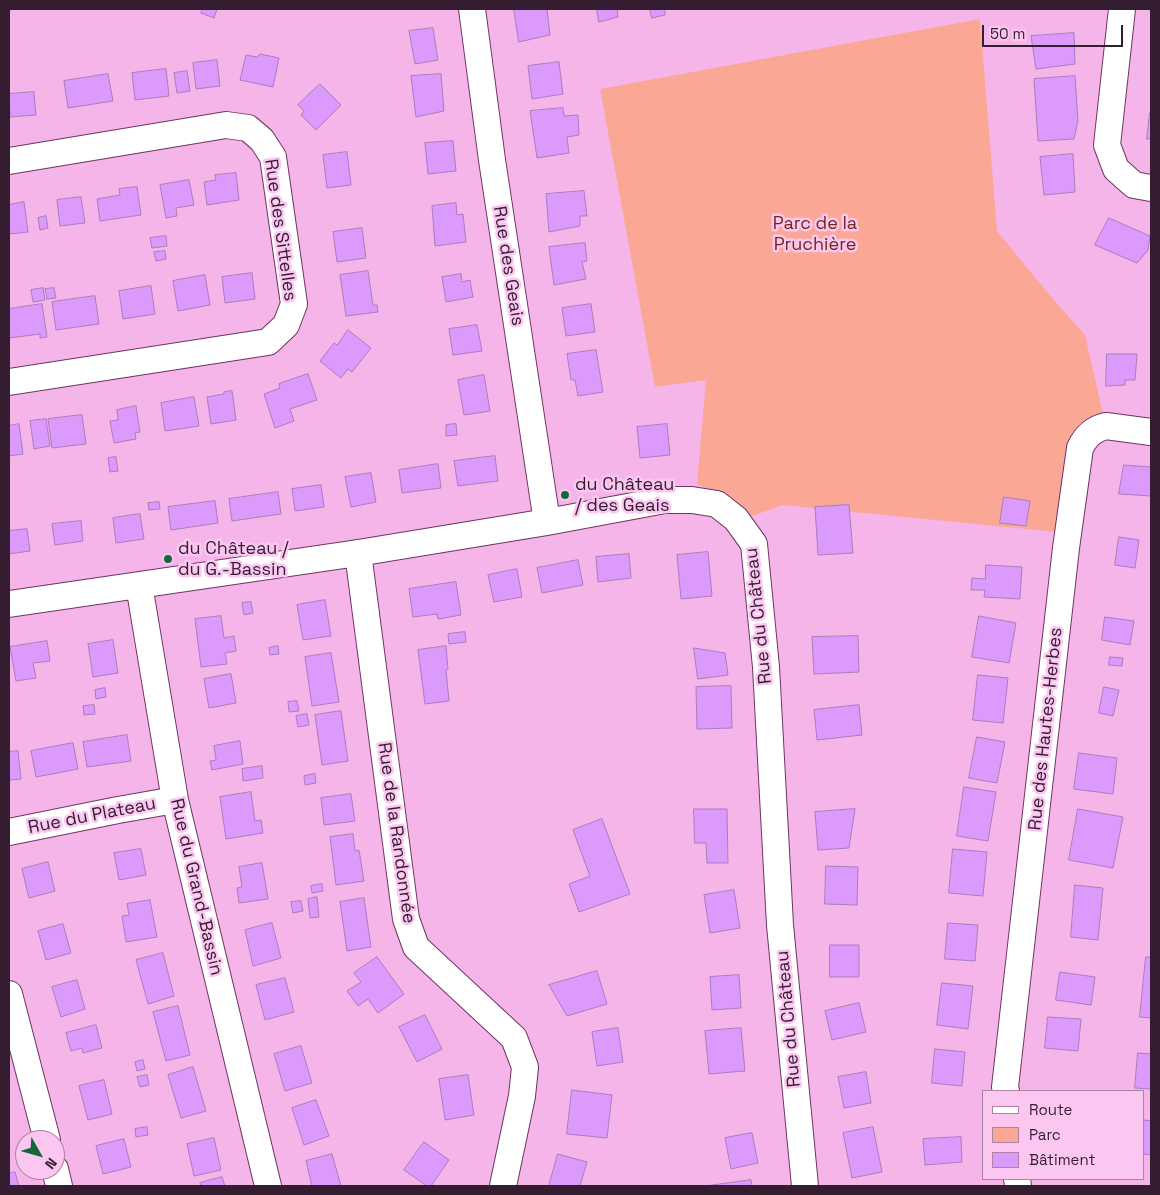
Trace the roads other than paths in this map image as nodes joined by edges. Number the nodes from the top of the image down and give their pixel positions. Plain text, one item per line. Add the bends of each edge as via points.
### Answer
1 (472, 9) edge
2 (1122, 9) edge
3 (9, 161) edge
4 (1151, 188) edge
5 (9, 382) edge
6 (1151, 432) edge
7 (547, 522) junction
8 (358, 553) junction
9 (139, 585) junction
10 (9, 604) edge
11 (175, 800) junction
12 (9, 832) edge
13 (9, 994) edge
14 (1006, 1090) edge
15 (44, 1130) edge
16 (268, 1186) edge
17 (502, 1186) edge
18 (805, 1186) edge

1 - 7 street, Rue des Geais
2 - 4 street via 1107,145 1116,169 1134,185
3 - 5 street, Rue des Sittelles via 226,124 248,128 262,140 273,157 294,304 286,325 268,342
6 - 14 street, Rue des Hautes-Herbes via 1106,426 1088,435 1080,448
7 - 8 street, Rue du Château
7 - 18 street, Rue du Château via 665,500 692,500 717,504 736,519 754,544 766,667 780,925
8 - 9 street, Rue du Château
8 - 17 street, Rue de la Randonnée via 406,919 416,948 514,1038 524,1067 522,1096
9 - 10 street, Rue du Château
9 - 11 street, Rue du Grand-Bassin
11 - 12 street, Rue du Plateau
11 - 16 street, Rue du Grand-Bassin
13 - 15 street

